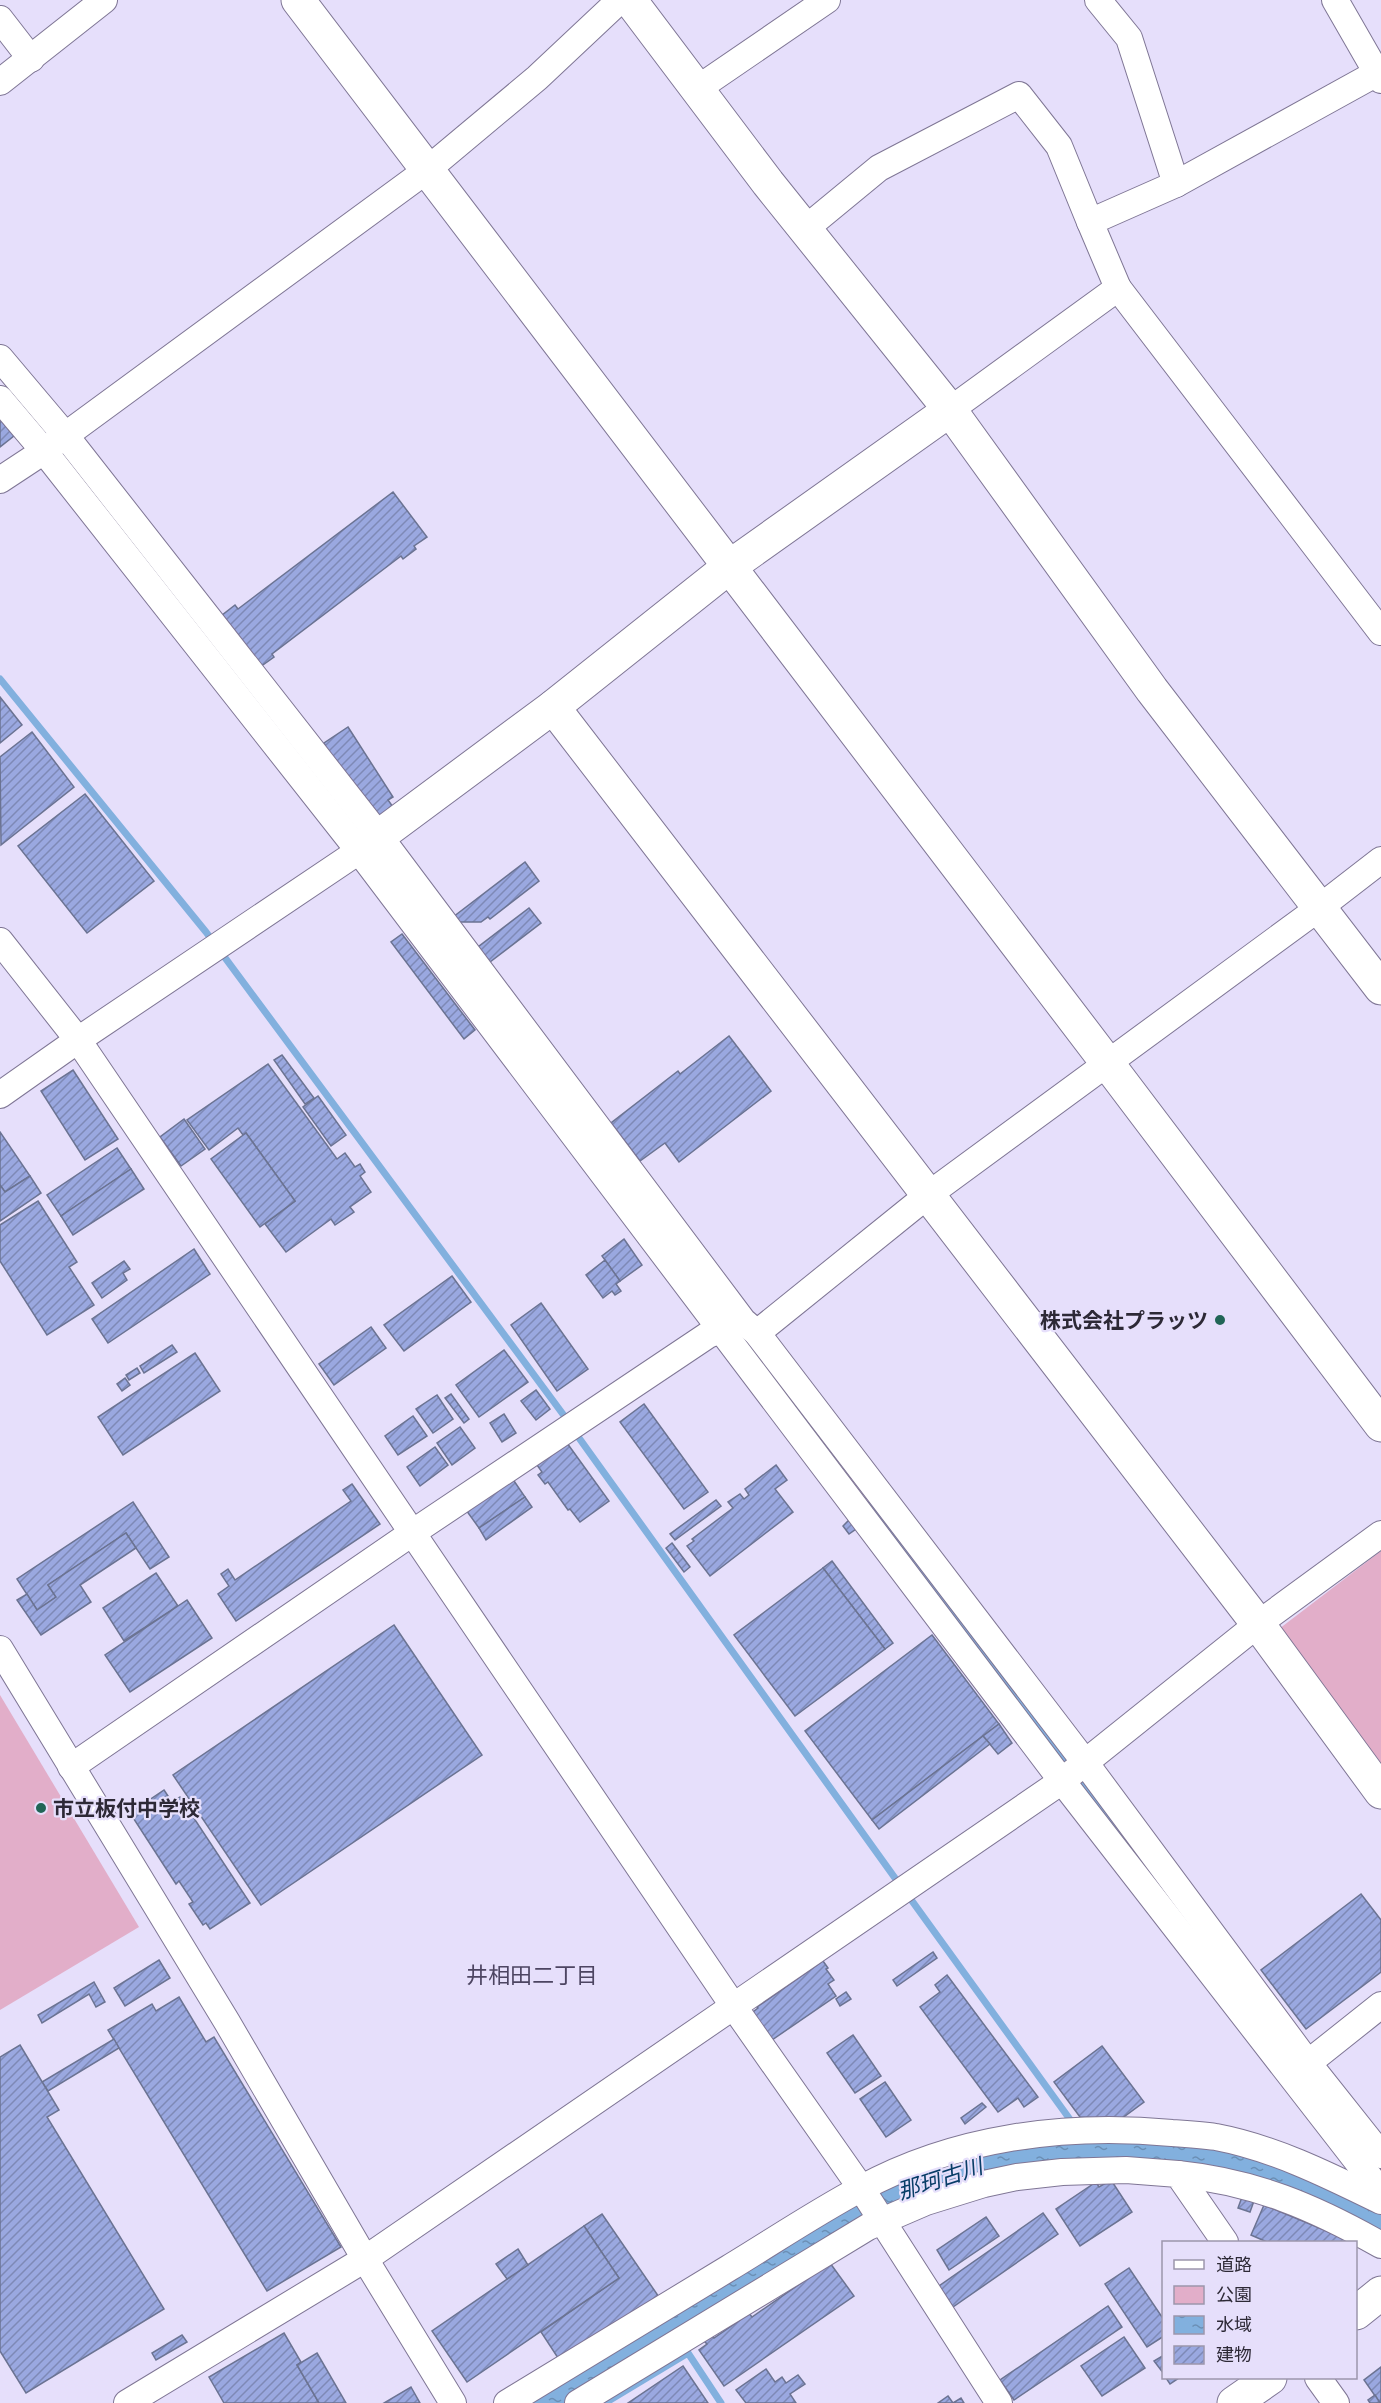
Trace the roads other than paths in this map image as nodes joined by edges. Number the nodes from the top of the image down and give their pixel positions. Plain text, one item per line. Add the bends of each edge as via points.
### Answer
1 (104, 0) edge
2 (298, 0) edge
3 (620, 0) edge
4 (630, 0) edge
5 (827, 0) edge
6 (1098, 0) edge
7 (1335, 0) edge
8 (0, 19) edge
9 (31, 59) junction
10 (1379, 76) edge
11 (0, 82) edge
12 (697, 89) junction
13 (427, 170) junction
14 (1176, 184) junction
15 (1090, 222) junction
16 (805, 229) junction
17 (1118, 288) junction
18 (0, 358) edge
19 (0, 399) edge
20 (950, 410) junction
21 (65, 435) junction
22 (44, 451) junction
23 (0, 480) edge
24 (729, 567) junction
25 (1381, 632) edge
26 (553, 707) junction
27 (370, 844) junction
28 (1381, 860) edge
29 (1319, 908) junction
30 (0, 941) edge
31 (1381, 988) edge
32 (78, 1040) junction
33 (1108, 1064) junction
34 (0, 1095) edge
35 (927, 1195) junction
36 (741, 1328) junction
37 (1381, 1425) edge
38 (412, 1533) junction
39 (1381, 1534) edge
40 (1258, 1624) junction
41 (0, 1649) edge
42 (1084, 1761) junction
43 (71, 1767) junction
44 (1062, 1781) junction
45 (1381, 1792) edge
46 (1381, 2005) edge
47 (734, 2007) junction
48 (1301, 2071) junction
49 (1381, 2155) edge
50 (1178, 2174) junction
51 (861, 2188) junction
52 (1381, 2192) edge
53 (1381, 2201) edge
54 (881, 2222) junction
55 (1224, 2241) edge
56 (1381, 2245) edge
57 (364, 2259) junction
58 (1381, 2293) edge
59 (1357, 2312) edge
60 (1269, 2379) edge
61 (1319, 2379) edge
62 (127, 2403) edge
63 (453, 2403) edge
64 (507, 2403) edge
65 (578, 2403) edge
66 (999, 2403) edge
67 (1234, 2403) edge
68 (1336, 2403) edge

1 - 9 street
2 - 13 street
3 - 13 street via 537,78
4 - 12 street
5 - 12 street
6 - 14 street via 1129,38
7 - 10 street
8 - 9 street
9 - 11 street
10 - 14 street
12 - 16 street
13 - 21 street
13 - 24 street
14 - 15 street
15 - 16 street via 1059,146 1018,95 879,168
15 - 17 street
16 - 20 street
17 - 20 street
17 - 25 street
18 - 21 street
19 - 22 street
20 - 24 street
20 - 29 street via 1152,690
21 - 22 street
21 - 27 street
22 - 23 street
22 - 27 street
24 - 26 street
24 - 33 street
26 - 27 street
26 - 35 street
27 - 32 street
27 - 36 street
28 - 29 street
29 - 31 street
29 - 33 street
30 - 32 street
32 - 34 street
32 - 38 street
33 - 35 street
33 - 37 street
35 - 36 street
35 - 40 street
36 - 38 street via 708,1335
36 - 42 street
36 - 44 street
38 - 43 street
38 - 47 street
39 - 40 street
40 - 42 street
40 - 45 street
41 - 43 street
42 - 44 street
42 - 48 street
43 - 57 street
44 - 47 street
44 - 48 street
46 - 48 street
47 - 51 street
47 - 57 street
48 - 49 street
48 - 52 street
50 - 54 street via 1096,2170 1017,2177 926,2202
50 - 55 street
50 - 56 street via 1262,2190 1315,2210
51 - 53 street via 939,2156 1008,2138 1131,2129 1215,2137 1274,2153
51 - 54 street
51 - 64 street
54 - 65 street
54 - 66 street
57 - 62 street
57 - 63 street
58 - 59 street
60 - 67 street
61 - 68 street

